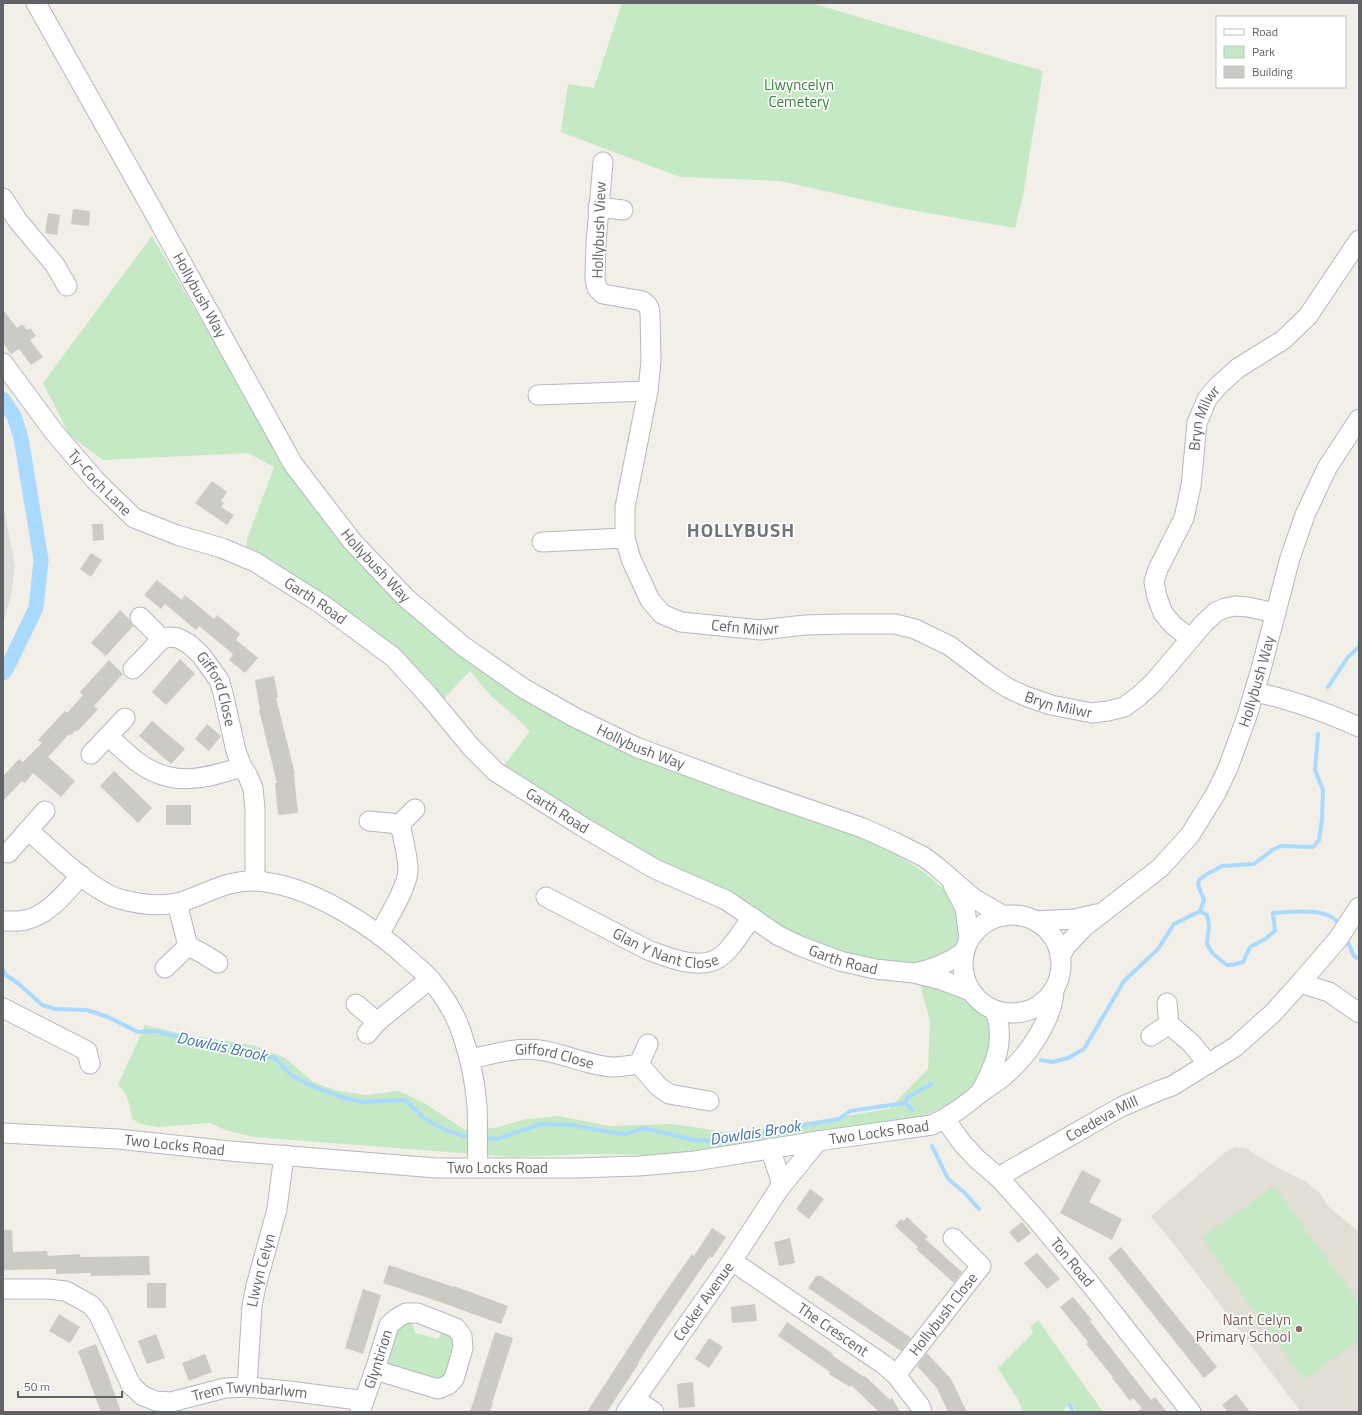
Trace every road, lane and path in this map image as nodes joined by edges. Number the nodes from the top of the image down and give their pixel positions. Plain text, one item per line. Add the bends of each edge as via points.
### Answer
1 (36, 3) edge
2 (603, 162) dead end
3 (3, 198) edge
4 (598, 208) junction
5 (623, 210) dead end
6 (1359, 240) edge
7 (67, 286) dead end
8 (630, 298) joint
9 (3, 362) edge
10 (648, 391) junction
11 (538, 395) dead end
12 (1359, 419) edge
13 (625, 538) junction
14 (542, 542) dead end
15 (255, 562) joint
16 (1276, 613) junction
17 (140, 617) dead end
18 (915, 629) joint
19 (1190, 638) junction
20 (162, 639) junction
21 (133, 670) dead end
22 (1254, 692) junction
23 (124, 718) dead end
24 (1359, 727) edge
25 (108, 736) junction
26 (91, 754) dead end
27 (242, 767) junction
28 (415, 808) dead end
29 (45, 811) dead end
30 (369, 821) dead end
31 (400, 824) junction
32 (28, 830) junction
33 (8, 853) dead end
34 (81, 876) junction
35 (949, 877) junction
36 (255, 881) junction
37 (546, 897) dead end
38 (177, 903) junction
39 (1359, 907) edge
40 (1103, 911) junction
41 (1004, 916) junction
42 (752, 917) junction
43 (3, 921) edge
44 (1035, 921) junction
45 (379, 935) junction
46 (967, 945) junction
47 (188, 946) junction
48 (1060, 957) junction
49 (218, 963) dead end
50 (165, 968) dead end
51 (914, 973) junction
52 (430, 979) junction
53 (1301, 982) junction
54 (1054, 989) junction
55 (971, 991) junction
56 (1167, 1003) dead end
57 (356, 1004) dead end
58 (3, 1008) edge
59 (995, 1010) junction
60 (1359, 1013) edge
61 (1169, 1024) junction
62 (1151, 1036) dead end
63 (648, 1044) dead end
64 (470, 1059) junction
65 (90, 1064) dead end
66 (638, 1064) junction
67 (1208, 1064) junction
68 (980, 1093) junction
69 (709, 1101) dead end
70 (945, 1119) junction
71 (3, 1133) edge
72 (818, 1141) junction
73 (770, 1148) junction
74 (284, 1155) junction
75 (477, 1160) junction
76 (999, 1178) junction
77 (779, 1189) junction
78 (953, 1238) dead end
79 (732, 1261) junction
80 (3, 1289) edge
81 (375, 1370) junction
82 (896, 1375) junction
83 (247, 1387) junction
84 (631, 1406) edge
85 (362, 1407) edge
86 (654, 1412) edge
87 (922, 1412) edge
88 (1191, 1412) edge

1 - 35 street, Hollybush Way via 293,464 352,541 406,598 469,650 523,688 574,717 636,747 863,828 914,852
2 - 4 street, Hollybush View
3 - 7 street via 18,221 55,265
4 - 5 street
4 - 8 street, Hollybush View via 595,279 597,288 604,294
6 - 19 street, Bryn Milwr via 1308,316 1283,340 1238,368 1207,399 1197,423 1191,486 1184,518 1161,562 1154,582 1163,613 1172,625
8 - 10 street, Cefn Milwr via 643,301 650,312 651,360
9 - 15 street, Ty-Coch Lane via 54,432 96,481 134,518 177,536 222,548
10 - 11 street
10 - 13 street, Cefn Milwr via 625,507
12 - 16 street, Hollybush Way via 1327,468 1305,515 1290,558
13 - 14 street
13 - 18 street, Cefn Milwr via 631,559 650,600 662,614 681,622 761,630 843,624 895,624
15 - 42 street, Garth Road via 323,605 393,657 496,772 655,869 726,900
16 - 19 street, Bryn Milwr via 1248,607 1225,608 1216,612
16 - 22 street, Hollybush Way
17 - 20 street
18 - 19 street, Bryn Milwr via 950,646 1008,688 1051,705 1092,713 1124,707 1139,696 1154,682
20 - 21 street
20 - 27 street, Gifford Close via 178,638 189,644 212,668 221,686
22 - 24 street via 1304,704
22 - 40 street, Hollybush Way via 1228,768 1190,835 1160,868
23 - 25 street
25 - 26 street
25 - 27 street via 136,761 155,772 172,777 192,779
27 - 36 street, Gifford Close via 253,788
28 - 31 street
29 - 32 street
30 - 31 street
31 - 45 street via 408,859 408,872 405,885
32 - 33 street
32 - 34 street
34 - 38 street via 118,899 157,905
34 - 43 street via 55,904 38,916 20,921
35 - 41 street, Hollybush Way via 973,898
35 - 46 street, Hollybush Way via 965,908
36 - 38 street via 223,885
36 - 45 street via 282,886 308,895 335,907
37 - 42 street, Glan Y Nant Close via 563,914 648,950 683,961 701,963 714,961 724,955
38 - 47 street
39 - 53 street, Coedeva Mill via 1338,939
40 - 44 street, Hollybush Way via 1075,919
40 - 48 street, Hollybush Way via 1077,934
41 - 44 street, Hollybush Way via 1022,916
41 - 46 street, Hollybush Way via 983,924
42 - 51 street, Garth Road via 779,936 840,961 875,969
44 - 48 street, Hollybush Way via 1055,940
45 - 52 street via 396,946
46 - 51 street, Garth Road via 946,964
46 - 55 street, Hollybush Way via 963,969
47 - 49 street
47 - 50 street
48 - 54 street, Hollybush Way via 1061,970
51 - 55 street, Garth Road
52 - 57 street via 372,1028
52 - 64 street via 449,1006 462,1032
53 - 60 street via 1329,992
53 - 67 street, Coedeva Mill via 1273,1013 1235,1047
54 - 59 street, Hollybush Way via 1040,1004 1031,1009 1011,1013
54 - 68 street, Two Locks Road via 1050,1015 1039,1034 1005,1076
55 - 59 street, Hollybush Way via 982,1003
56 - 61 street
58 - 65 street via 87,1051
59 - 68 street, Two Locks Road via 1000,1023 998,1046 992,1070
61 - 62 street
61 - 67 street via 1192,1044
63 - 66 street
64 - 66 street, Gifford Close via 512,1050 539,1050 613,1067
64 - 75 street via 477,1106
66 - 69 street via 669,1094
67 - 76 street, Coedeva Mill via 1172,1086 1121,1107
68 - 70 street, Two Locks Road
70 - 72 street, Two Locks Road via 932,1125
70 - 76 street, Ton Road via 962,1143
71 - 74 street, Two Locks Road via 118,1139
72 - 73 street, Two Locks Road
72 - 77 street, Cocker Avenue
73 - 75 street, Two Locks Road via 695,1161 639,1166 575,1168
73 - 77 street via 781,1181
74 - 75 street, Two Locks Road via 436,1168
74 - 83 street, Llwyn Celyn via 277,1209 252,1306
76 - 88 street, Ton Road via 1092,1286
77 - 79 street, Cocker Avenue
78 - 82 street, Hollybush Close via 981,1266
79 - 82 street, The Crescent
79 - 84 street, Cocker Avenue
80 - 83 street, Trem Twynbarlwm via 66,1291 91,1305 99,1315 131,1385 143,1396 171,1402 225,1388
81 - 81 street, Glyntirion via 389,1325 406,1313 418,1313 456,1328 462,1336 463,1348 454,1379 438,1389
81 - 85 street, Glyntirion
82 - 87 street, The Crescent
83 - 85 street, Trem Twynbarlwm via 358,1400
84 - 86 street

